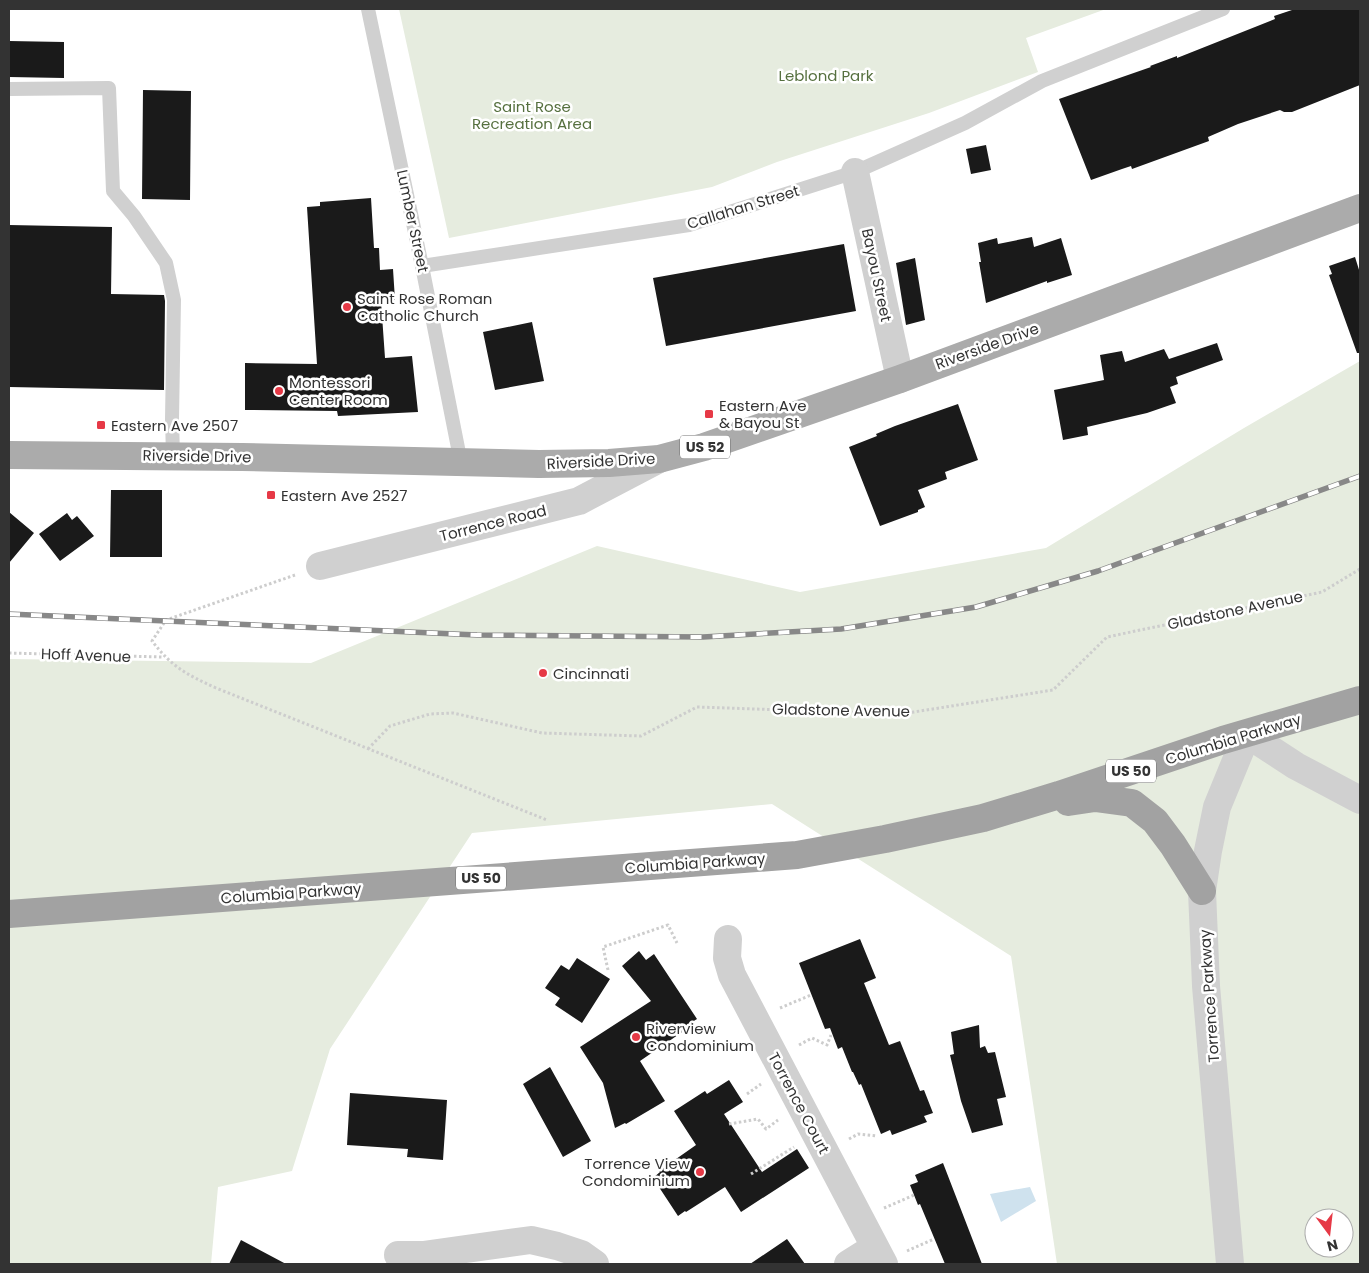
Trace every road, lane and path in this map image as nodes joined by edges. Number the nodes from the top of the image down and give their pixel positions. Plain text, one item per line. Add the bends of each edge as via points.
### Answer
1 (368, 9) edge
2 (1223, 9) edge
3 (9, 89) edge
4 (855, 172) junction
5 (1360, 208) edge
6 (422, 266) junction
7 (900, 379) junction
8 (9, 455) edge
9 (174, 456) junction
10 (658, 459) junction
11 (460, 463) junction
12 (320, 566) joint
13 (1360, 569) edge
14 (9, 653) edge
15 (164, 657) junction
16 (1360, 700) edge
17 (1246, 734) junction
18 (368, 749) junction
19 (1360, 800) edge
20 (1015, 809) junction
21 (547, 820) dead end
22 (1202, 891) junction
23 (9, 914) edge
24 (728, 939) dead end
25 (677, 942) dead end
26 (608, 970) dead end
27 (811, 995) dead end
28 (775, 1011) dead end
29 (831, 1036) dead end
30 (795, 1047) dead end
31 (765, 1081) dead end
32 (747, 1094) dead end
33 (784, 1116) dead end
34 (729, 1124) dead end
35 (877, 1136) dead end
36 (845, 1141) dead end
37 (799, 1144) dead end
38 (751, 1174) dead end
39 (914, 1195) dead end
40 (882, 1209) dead end
41 (934, 1239) dead end
42 (888, 1254) edge
43 (398, 1255) dead end
44 (595, 1264) edge
45 (848, 1264) edge
46 (1230, 1264) edge

1 - 6 lane, Lumber Street
2 - 4 lane, Callahan Street via 1042,81 965,123
3 - 9 lane via 109,88 113,191 166,263 174,300
4 - 6 lane, Callahan Street via 689,225
4 - 7 street, Bayou Street
5 - 7 main road, Riverside Drive / US 52
6 - 11 lane, Lumber Street
7 - 10 main road, Riverside Drive / US 52 via 704,447
8 - 9 main road, Riverside Drive / US 52
9 - 11 main road, Riverside Drive / US 52
10 - 11 main road, Riverside Drive / US 52 via 610,463
10 - 12 street, Torrence Road via 579,502
12 - 15 path via 166,620 152,641
13 - 18 path, Gladstone Avenue via 1322,592 1107,637 1053,690 901,714 697,706 642,736 542,733 453,713 430,714 390,726
14 - 15 path, Hoff Avenue
15 - 18 path via 182,672 216,688
16 - 17 highway, Columbia Parkway / US 50
17 - 19 street via 1296,766
17 - 20 highway, Columbia Parkway / US 50
17 - 22 street, Torrence Parkway via 1217,807
18 - 21 path
20 - 22 highway via 1095,798 1132,803 1155,821
20 - 23 highway, Columbia Parkway / US 50 via 894,838 797,855
22 - 46 street, Torrence Parkway via 1206,986
24 - 42 street, Torrence Court via 727,958 732,975
25 - 26 path via 668,924 603,947
27 - 28 path
29 - 30 path via 827,1045 812,1038
31 - 32 path
33 - 34 path via 766,1128 758,1119
35 - 36 path via 858,1134
37 - 38 path
39 - 40 path
41 - 42 path
42 - 45 street
43 - 44 street via 423,1255 531,1240 581,1254

